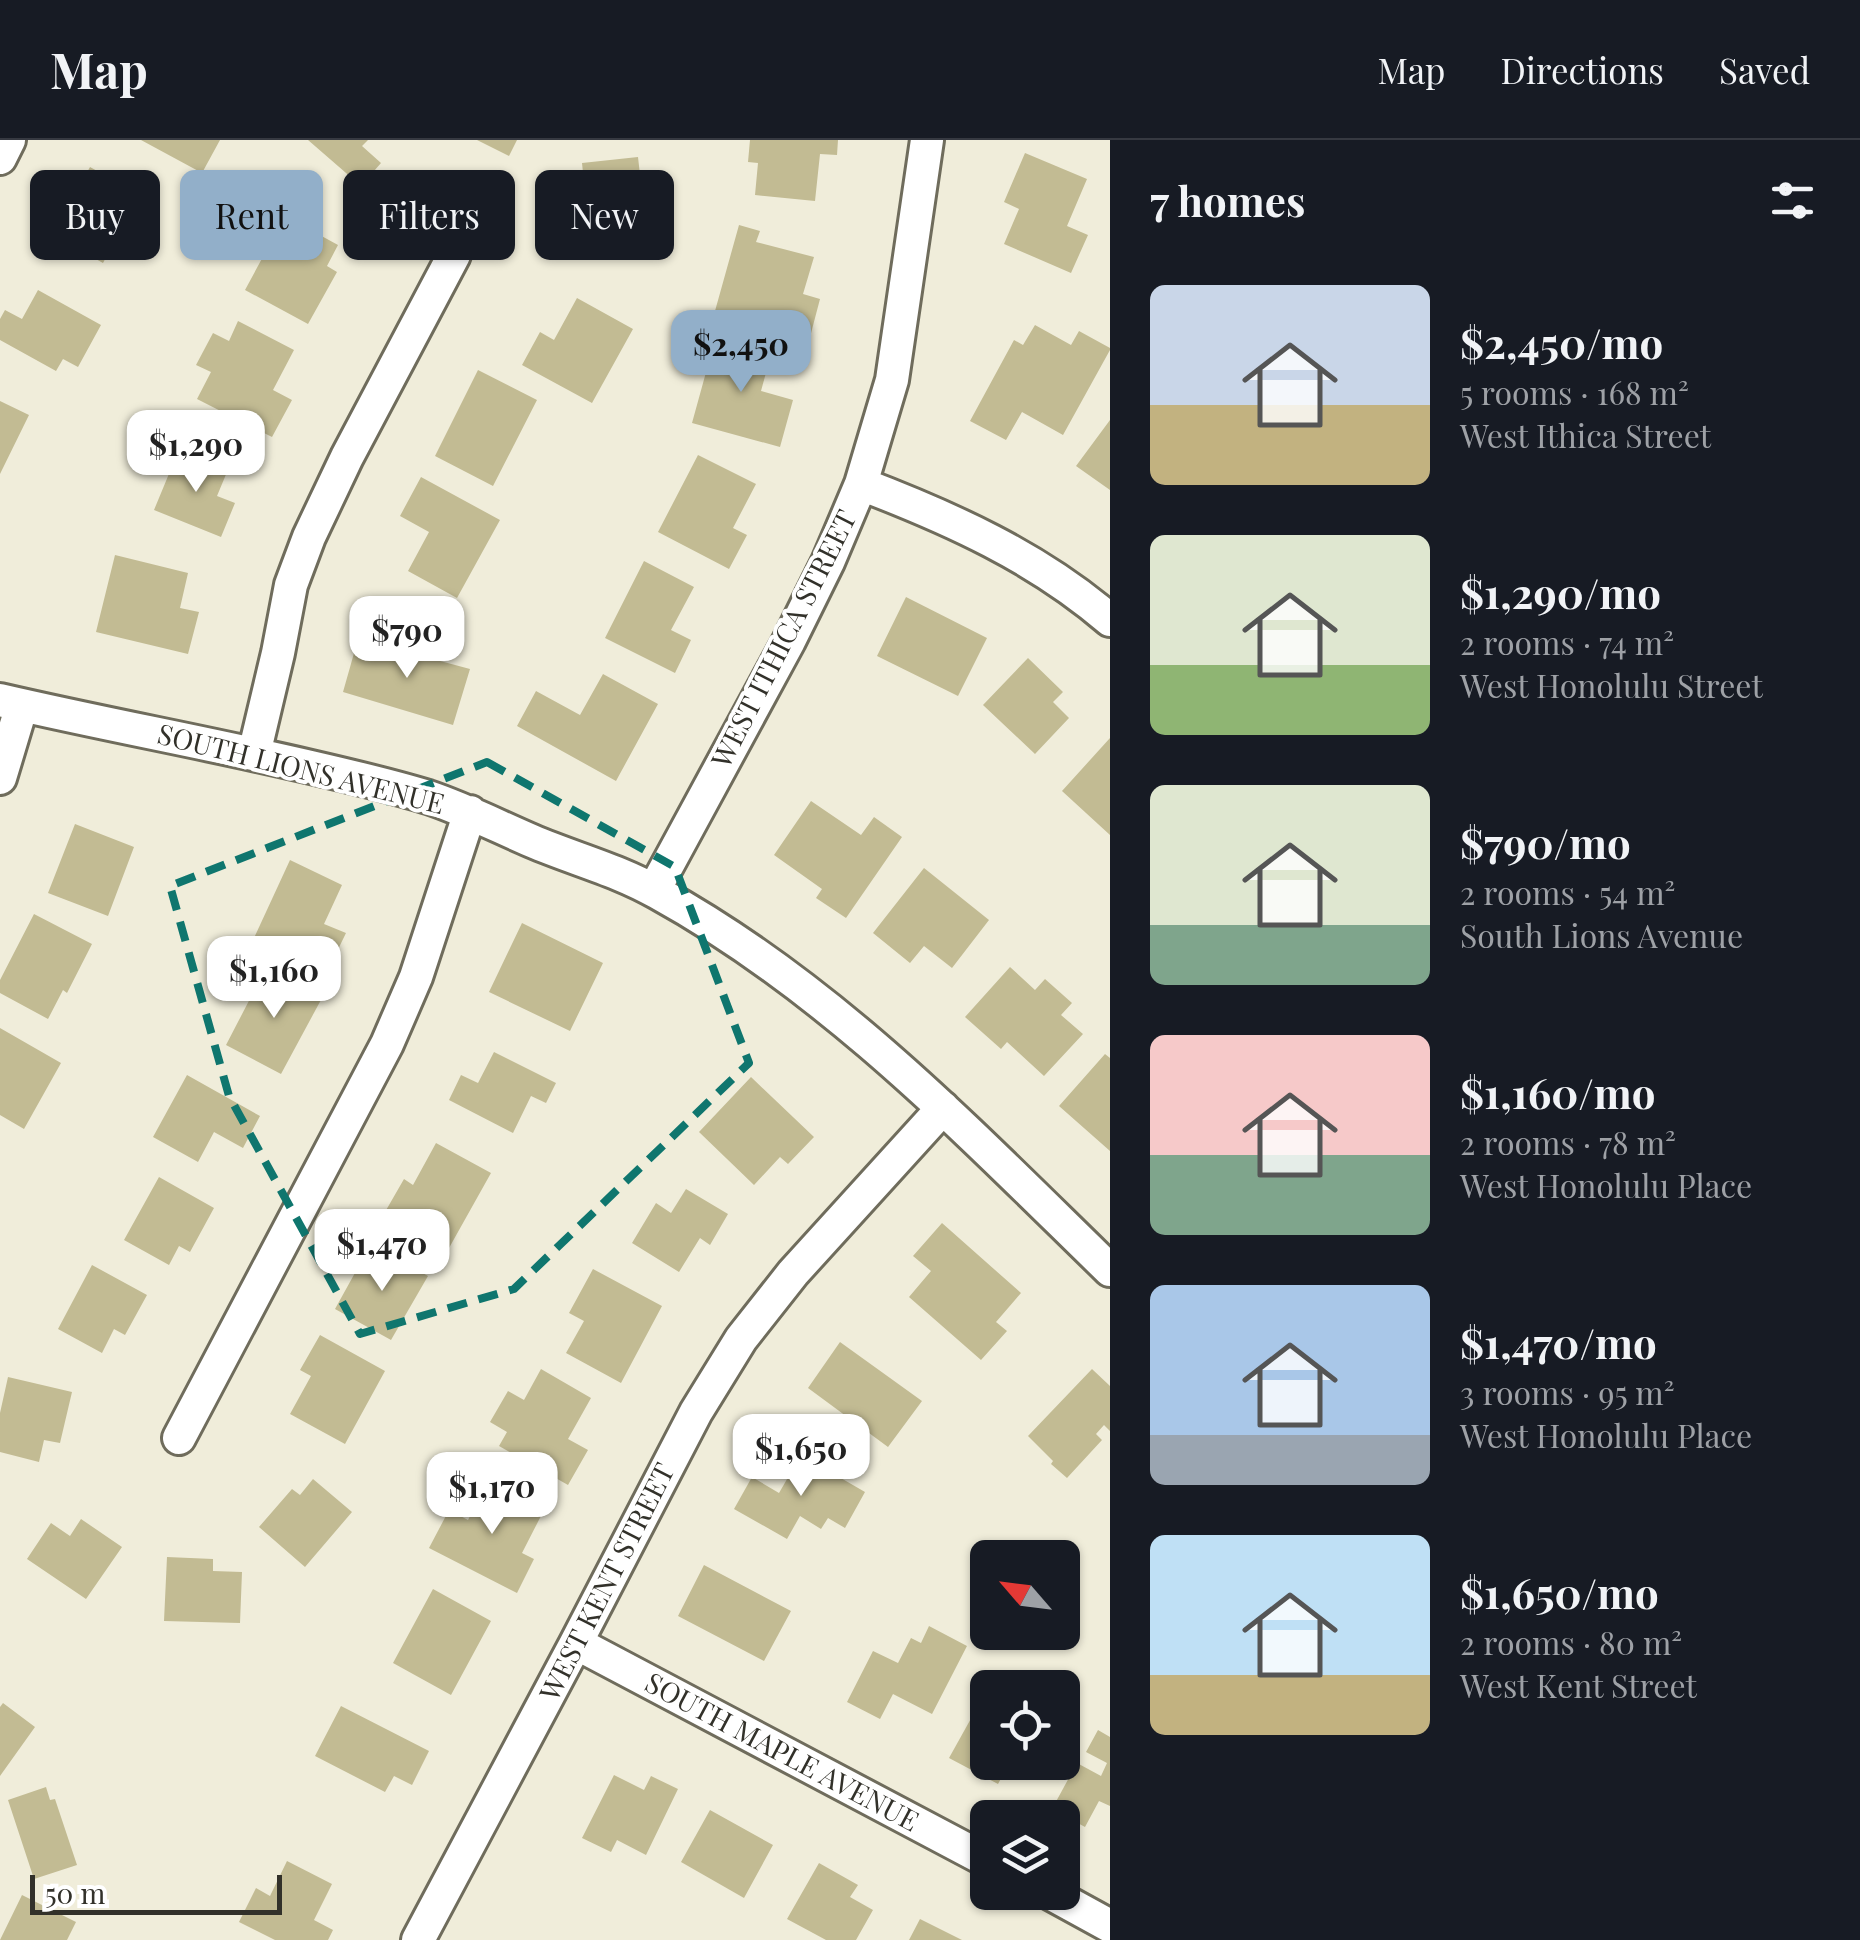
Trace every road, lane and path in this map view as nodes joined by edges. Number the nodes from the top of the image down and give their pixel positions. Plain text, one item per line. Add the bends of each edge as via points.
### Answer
1 (10, 140) edge
2 (927, 140) edge
3 (0, 158) edge
4 (451, 260) edge
5 (860, 484) junction
6 (1110, 620) edge
7 (11, 702) edge
8 (254, 754) junction
9 (0, 778) edge
10 (470, 812) junction
11 (654, 890) junction
12 (943, 1108) junction
13 (1110, 1270) edge
14 (179, 1438) dead end
15 (576, 1643) junction
16 (970, 1851) edge
17 (1080, 1910) edge
18 (1110, 1926) edge
19 (418, 1940) edge

1 - 3 street
2 - 5 street, WEST ITHICA STREET via 892,380
4 - 8 street via 309,537 291,585
5 - 6 street via 992,541
5 - 11 street, WEST ITHICA STREET via 797,625
7 - 8 street, SOUTH LIONS AVENUE
7 - 9 street
8 - 10 street, SOUTH LIONS AVENUE
10 - 11 street, SOUTH LIONS AVENUE
10 - 14 street via 416,978 387,1044
11 - 12 street, SOUTH LIONS AVENUE via 780,970
12 - 13 street, SOUTH LIONS AVENUE
12 - 15 street, WEST KENT STREET via 741,1339
15 - 16 street, SOUTH MAPLE AVENUE
15 - 19 street, WEST KENT STREET
17 - 18 street

